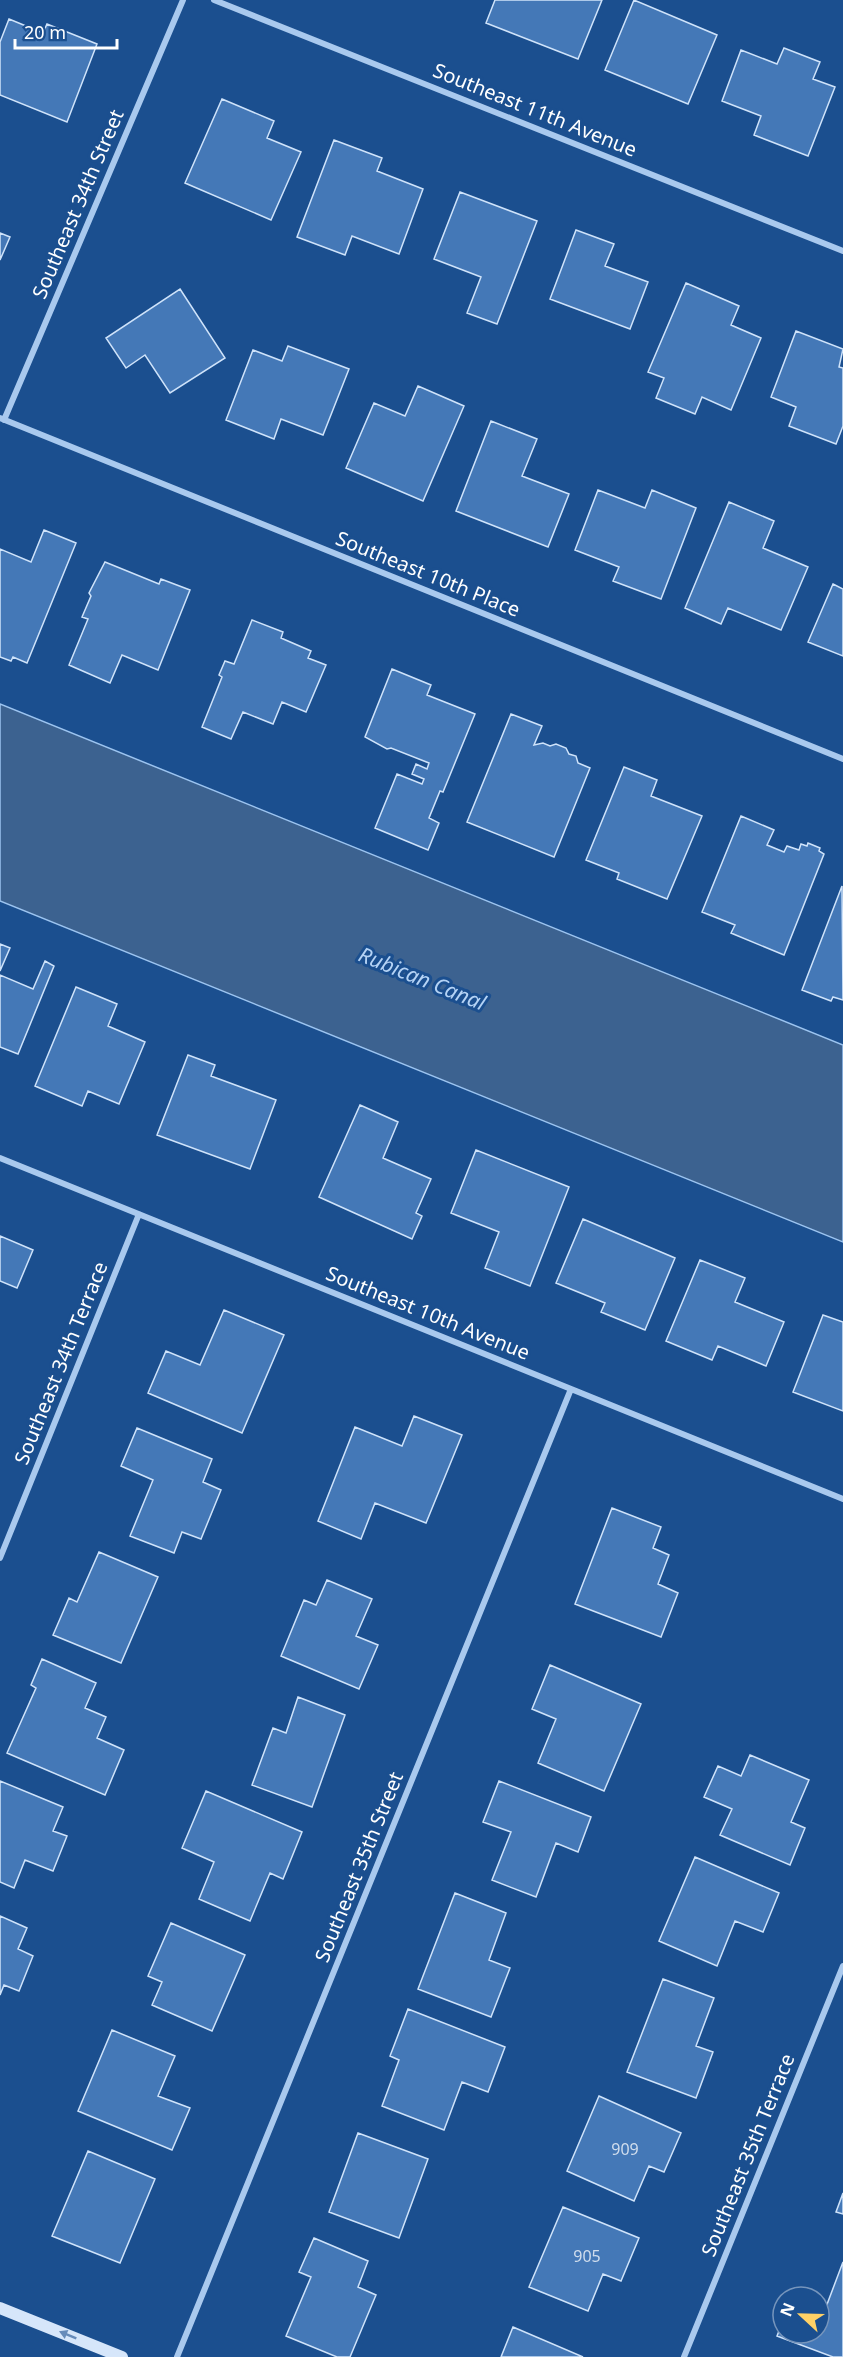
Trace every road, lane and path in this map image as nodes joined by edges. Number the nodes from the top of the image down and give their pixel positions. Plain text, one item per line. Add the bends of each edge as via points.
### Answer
1 (183, 0) edge
2 (214, 0) edge
3 (842, 248) edge
4 (2, 419) edge
5 (843, 759) edge
6 (0, 1158) edge
7 (139, 1214) junction
8 (571, 1389) junction
9 (843, 1499) edge
10 (0, 1558) edge
11 (843, 1966) edge
12 (0, 2308) edge
13 (122, 2357) edge
14 (177, 2357) edge
15 (684, 2357) edge

1 - 4 street, Southeast 34th Street
2 - 3 street, Southeast 11th Avenue
4 - 5 street, Southeast 10th Place
6 - 7 street, Southeast 10th Avenue
7 - 8 street, Southeast 10th Avenue
7 - 10 street, Southeast 34th Terrace
8 - 9 street, Southeast 10th Avenue
8 - 14 street, Southeast 35th Street
11 - 15 street, Southeast 35th Terrace
13 -> 12 main road

